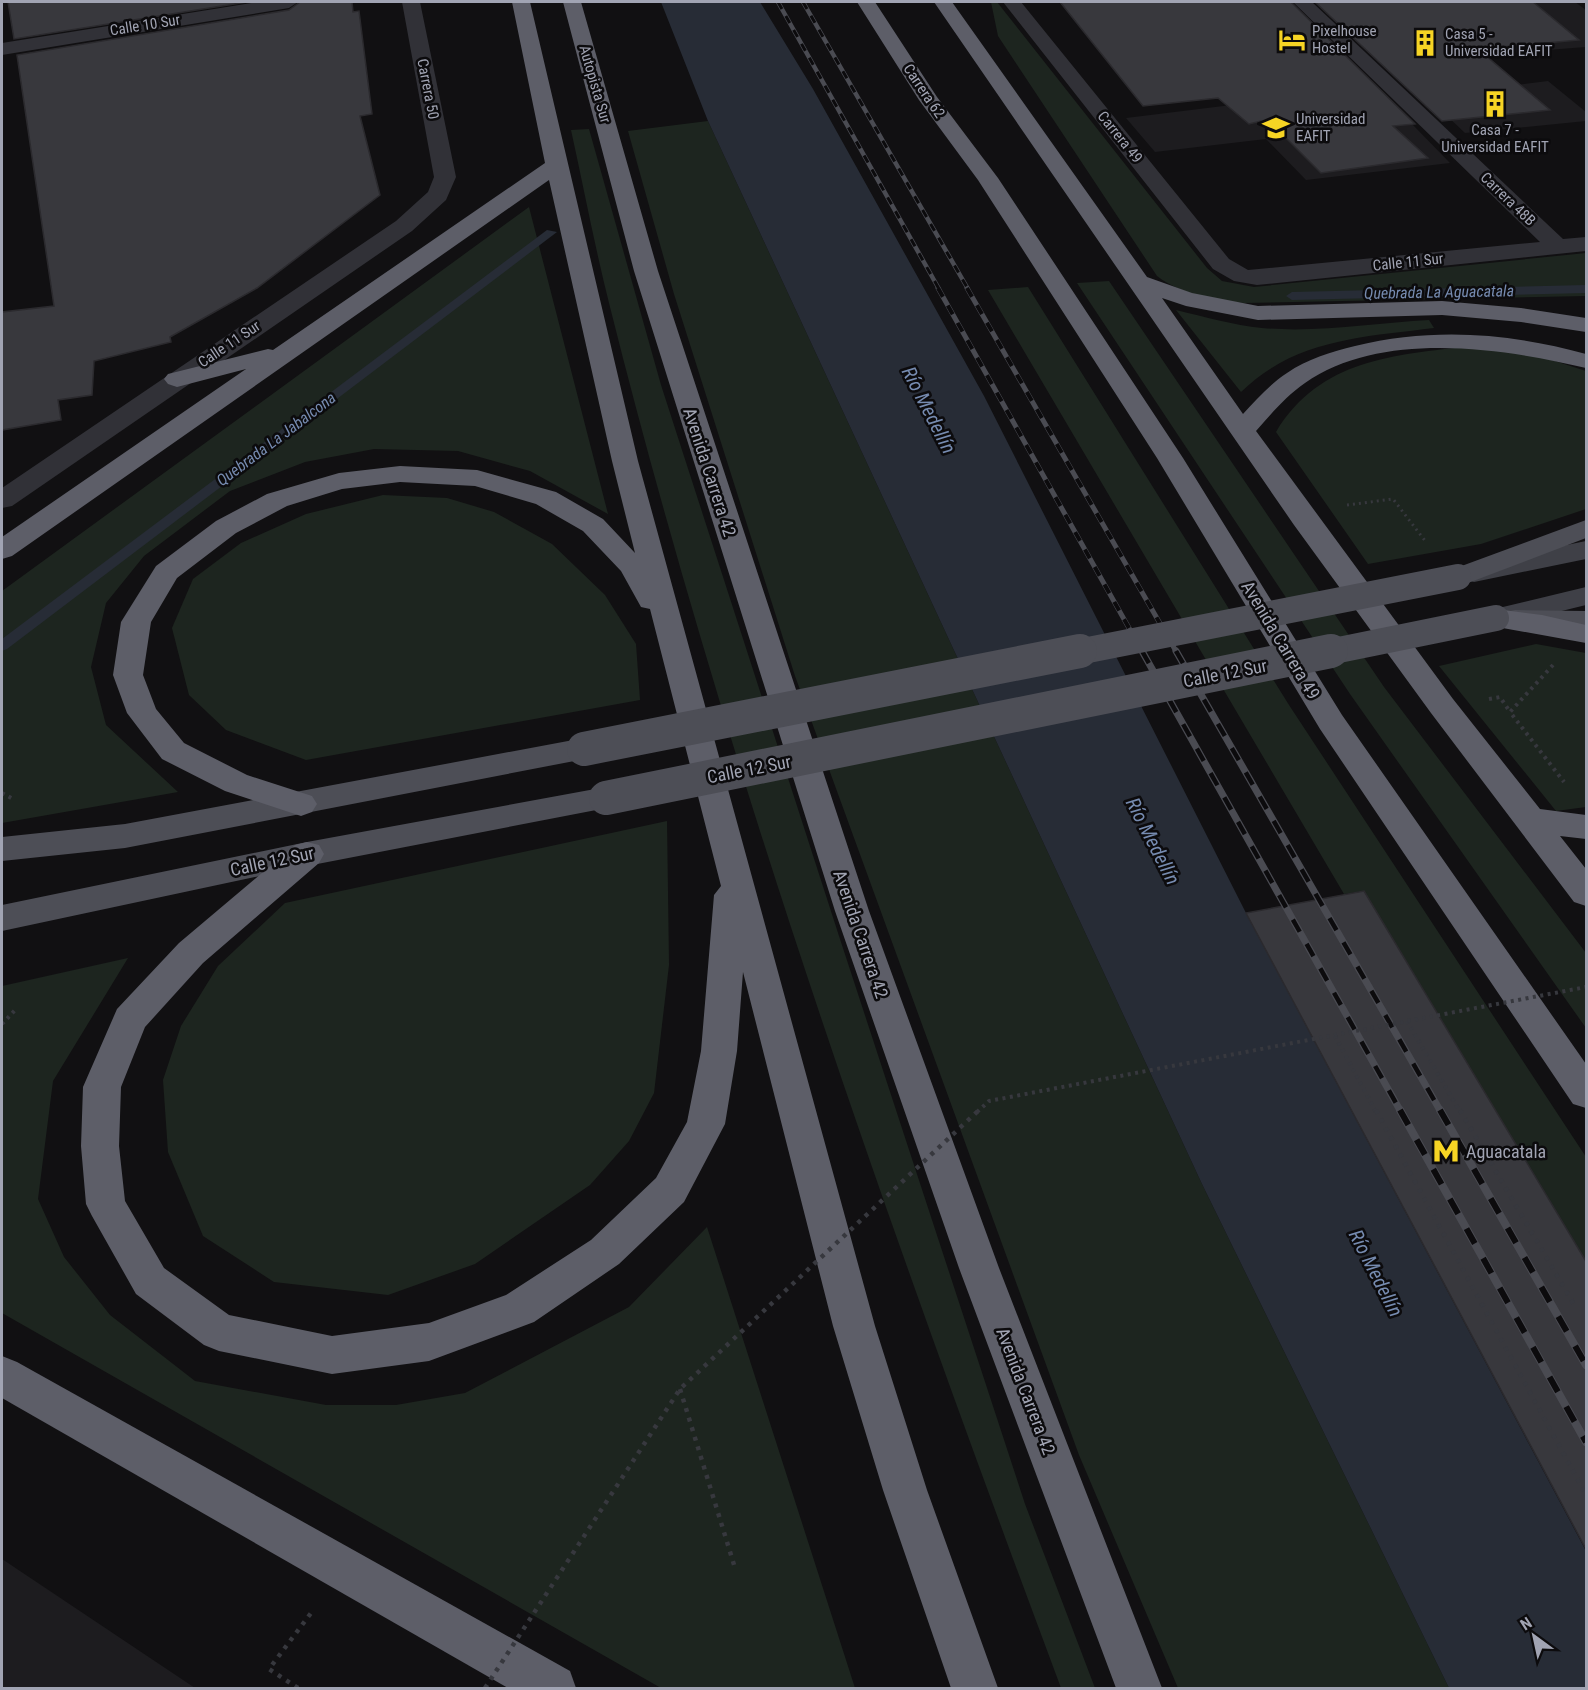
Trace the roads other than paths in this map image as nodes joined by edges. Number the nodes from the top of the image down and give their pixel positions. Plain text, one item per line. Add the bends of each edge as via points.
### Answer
1 (289, 2) edge
2 (411, 2) edge
3 (521, 2) edge
4 (572, 2) edge
5 (866, 2) edge
6 (943, 2) edge
7 (967, 2) edge
8 (1012, 2) edge
9 (1302, 2) edge
10 (2, 49) edge
11 (979, 51) junction
12 (555, 165) junction
13 (618, 167) joint
14 (446, 177) joint
15 (987, 178) joint
16 (1587, 244) edge
17 (1558, 247) junction
18 (1230, 271) joint
19 (1136, 281) junction
20 (1442, 308) junction
21 (1587, 308) edge
22 (1587, 325) edge
23 (290, 351) junction
24 (1587, 361) edge
25 (177, 380) junction
26 (1242, 431) junction
27 (2, 501) edge
28 (1587, 528) edge
29 (2, 550) edge
30 (1587, 550) edge
31 (1458, 577) junction
32 (1587, 596) edge
33 (1496, 618) junction
34 (1587, 620) edge
35 (671, 634) junction
36 (1587, 634) edge
37 (301, 804) junction
38 (1530, 819) junction
39 (1587, 827) edge
40 (2, 849) edge
41 (307, 854) junction
42 (733, 869) junction
43 (1587, 893) edge
44 (2, 918) edge
45 (1587, 1093) edge
46 (2, 1376) edge
47 (553, 1689) edge
48 (975, 1689) edge
49 (1139, 1689) edge

1 - 10 street, Calle 10 Sur
2 - 14 street, Carrera 50
3 - 12 highway
4 - 13 highway, Autopista Sur
5 - 15 highway, Carrera 62 via 929,100
6 - 11 highway
7 - 11 highway
8 - 18 street, Carrera 49
9 - 17 street, Carrera 48B
11 - 19 highway
12 - 23 highway
12 - 35 highway via 613,415
13 - 49 highway, Avenida Carrera 42 via 646,271 852,911 979,1268
14 - 25 street, Calle 11 Sur via 438,195 404,226
15 - 45 highway, Avenida Carrera 49 via 1170,458 1331,722
16 - 17 street, Calle 11 Sur
17 - 18 street, Calle 11 Sur via 1257,278
19 - 20 highway via 1186,299 1258,313
19 - 26 highway
20 - 21 highway
20 - 22 highway
23 - 25 highway
23 - 29 highway
24 - 26 highway via 1547,350 1468,339 1398,344 1339,356 1304,372
25 - 27 street, Calle 11 Sur
26 - 38 highway via 1442,706
28 - 31 main road
30 - 31 street
31 - 37 main road, bridge
32 - 33 street, Calle 12 Sur
33 - 34 main road, Calle 12 Sur
33 - 36 highway
33 - 41 main road, Calle 12 Sur, bridge via 606,798
35 - 37 highway via 633,567 593,525 546,498 477,478 400,474 339,481 277,500 226,527 166,572 136,622 128,675 142,713 173,751 236,783
35 - 42 highway
37 - 40 main road via 125,836
38 - 39 highway
38 - 43 highway
41 - 42 highway via 191,954 130,1019 102,1087 100,1146 106,1204 150,1281 219,1332 332,1355 429,1342 520,1308 605,1252 670,1190 706,1124 719,1051
41 - 44 main road, Calle 12 Sur
42 - 48 highway via 854,1326
46 - 47 highway

